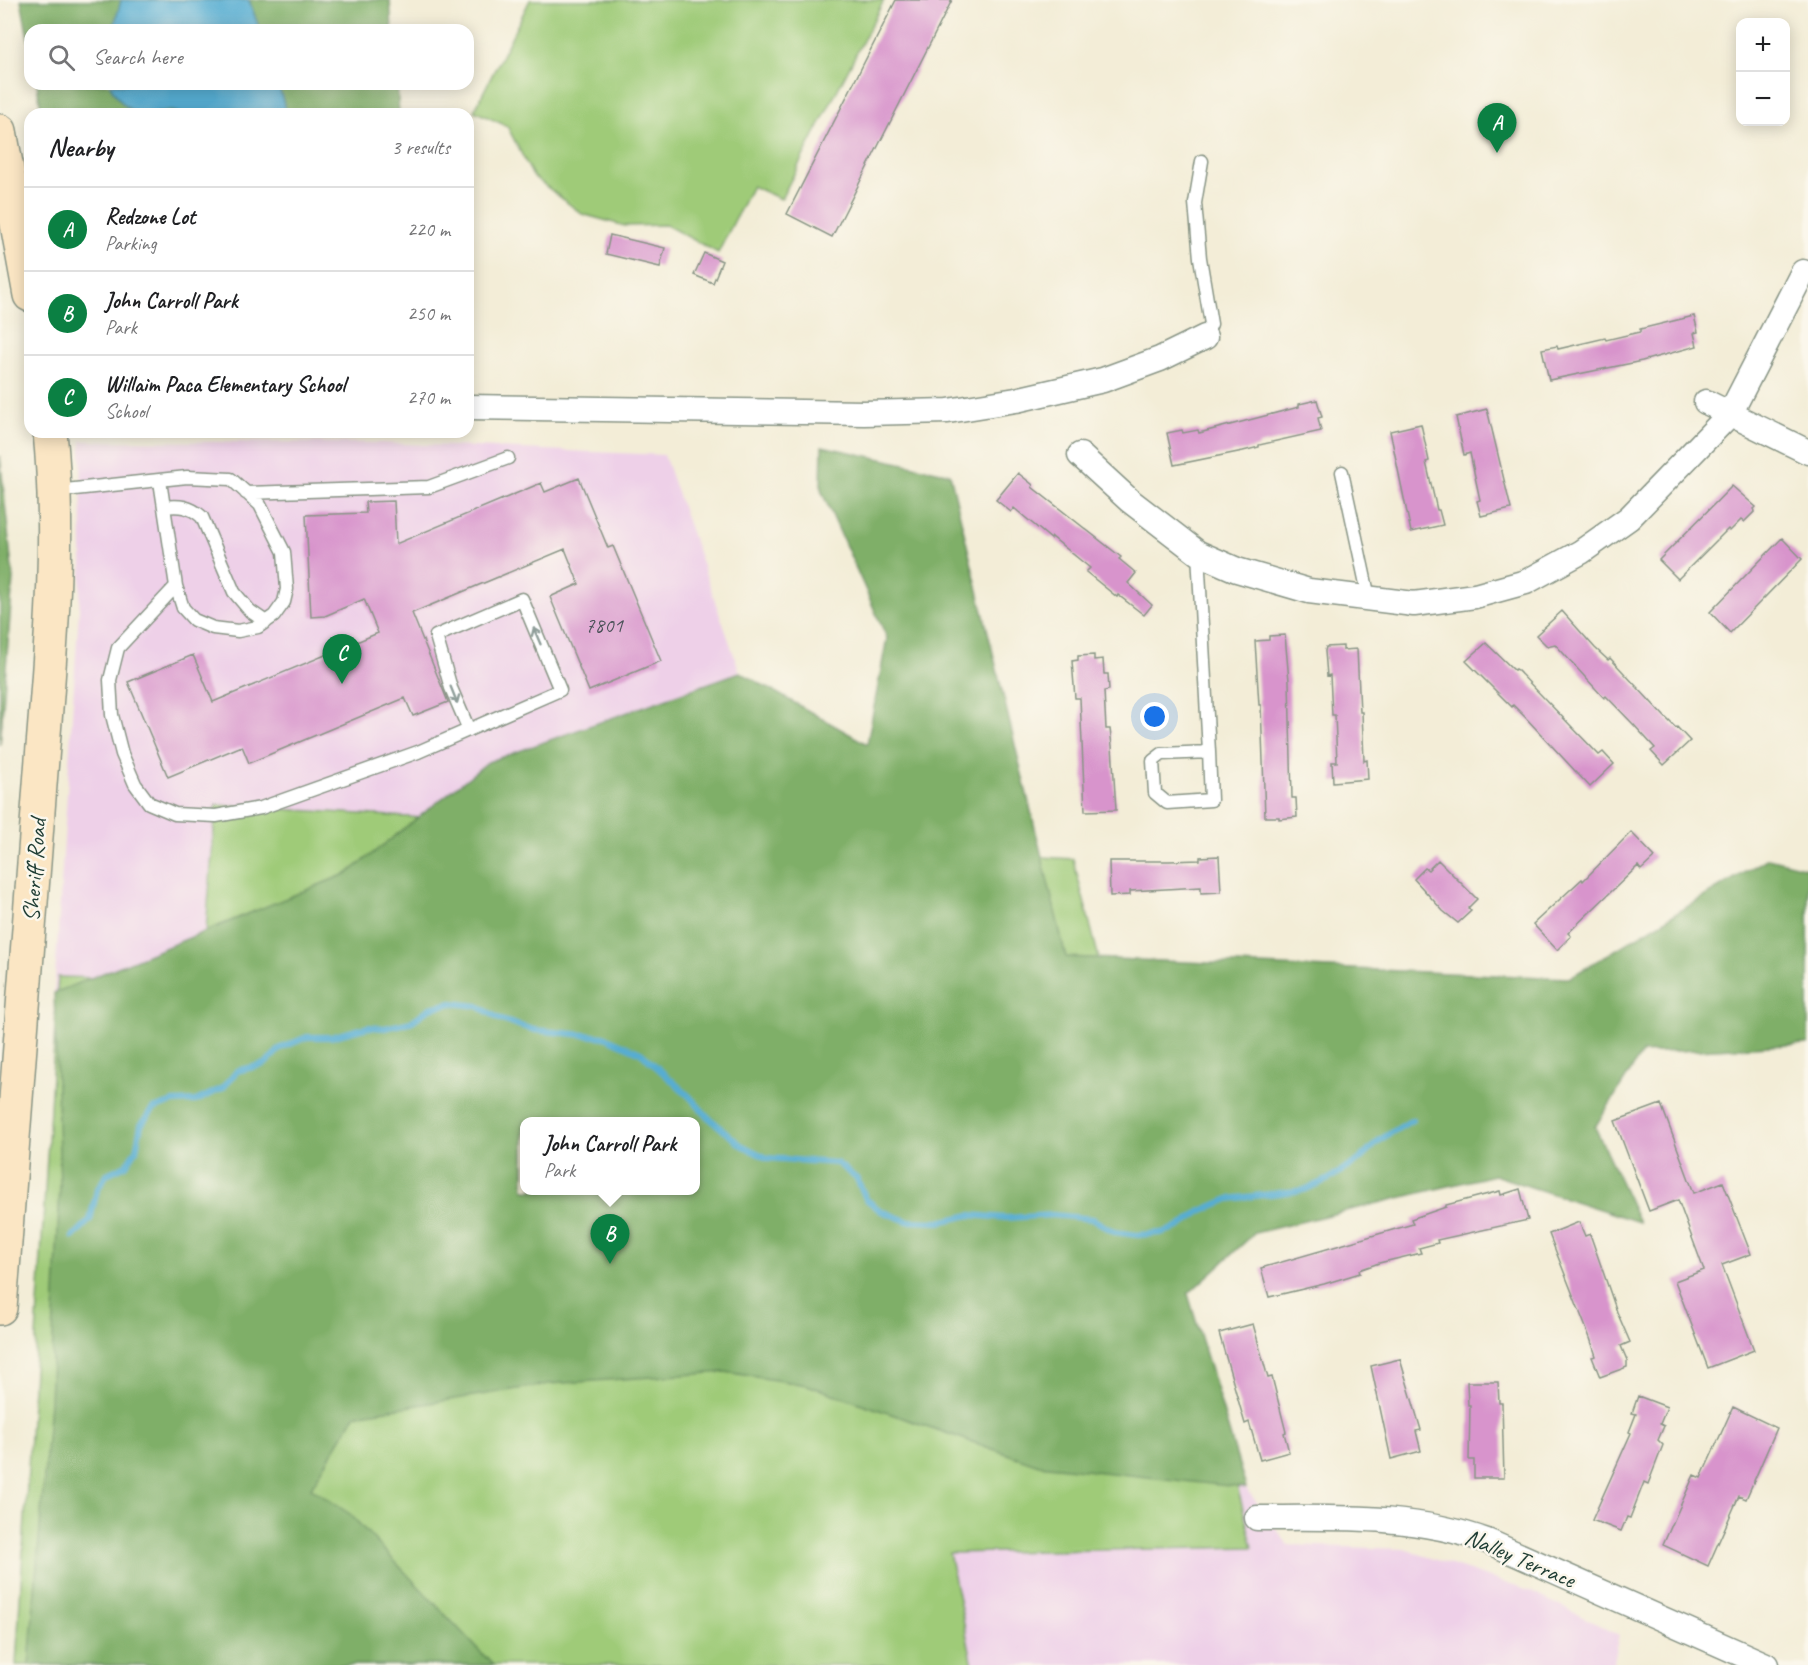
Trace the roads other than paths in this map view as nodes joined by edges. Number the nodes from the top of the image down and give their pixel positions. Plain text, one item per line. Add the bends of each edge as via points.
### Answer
1 (0, 130) edge
2 (1203, 161) dead end
3 (24, 262) edge
4 (1803, 272) dead end
5 (1205, 337) joint
6 (1706, 402) dead end
7 (474, 407) edge
8 (1730, 414) junction
9 (51, 438) edge
10 (1808, 452) edge
11 (1080, 455) dead end
12 (508, 458) dead end
13 (1342, 472) dead end
14 (160, 481) junction
15 (55, 491) junction
16 (246, 493) junction
17 (164, 507) junction
18 (1198, 553) junction
19 (176, 586) junction
20 (1369, 598) junction
21 (266, 622) junction
22 (469, 730) junction
23 (1209, 752) junction
24 (0, 1308) edge
25 (1257, 1518) dead end
26 (1766, 1665) edge

1 - 3 main road
2 - 5 lane via 1195,203 1211,324
4 - 8 street
5 - 7 street via 1103,380 948,411
6 - 8 street
8 - 10 street
8 - 20 street via 1629,518 1581,552 1526,582 1475,596 1414,604
9 - 15 main road, Sheriff Road
11 - 18 street via 1129,500
12 - 16 lane via 429,487
13 - 20 lane
14 - 15 lane
14 - 16 lane via 187,477 231,479
14 - 17 lane
15 - 24 main road, Sheriff Road via 48,678
16 - 21 lane via 260,505 284,552 284,602
17 - 19 lane
17 - 21 lane via 180,505 202,517 234,592
18 - 20 street via 1237,570 1310,591
18 - 23 lane
19 - 21 lane via 183,608 194,620 213,628 238,631
19 - 22 lane via 118,648 110,680 111,715 122,754 135,784 149,803 175,813 216,816 261,808
22 -> 22 lane via 560,690 522,599 436,636 451,688
23 - 23 lane via 1211,800 1167,803 1155,793 1153,761 1162,754
25 - 26 street, Nalley Terrace via 1394,1520 1465,1533

